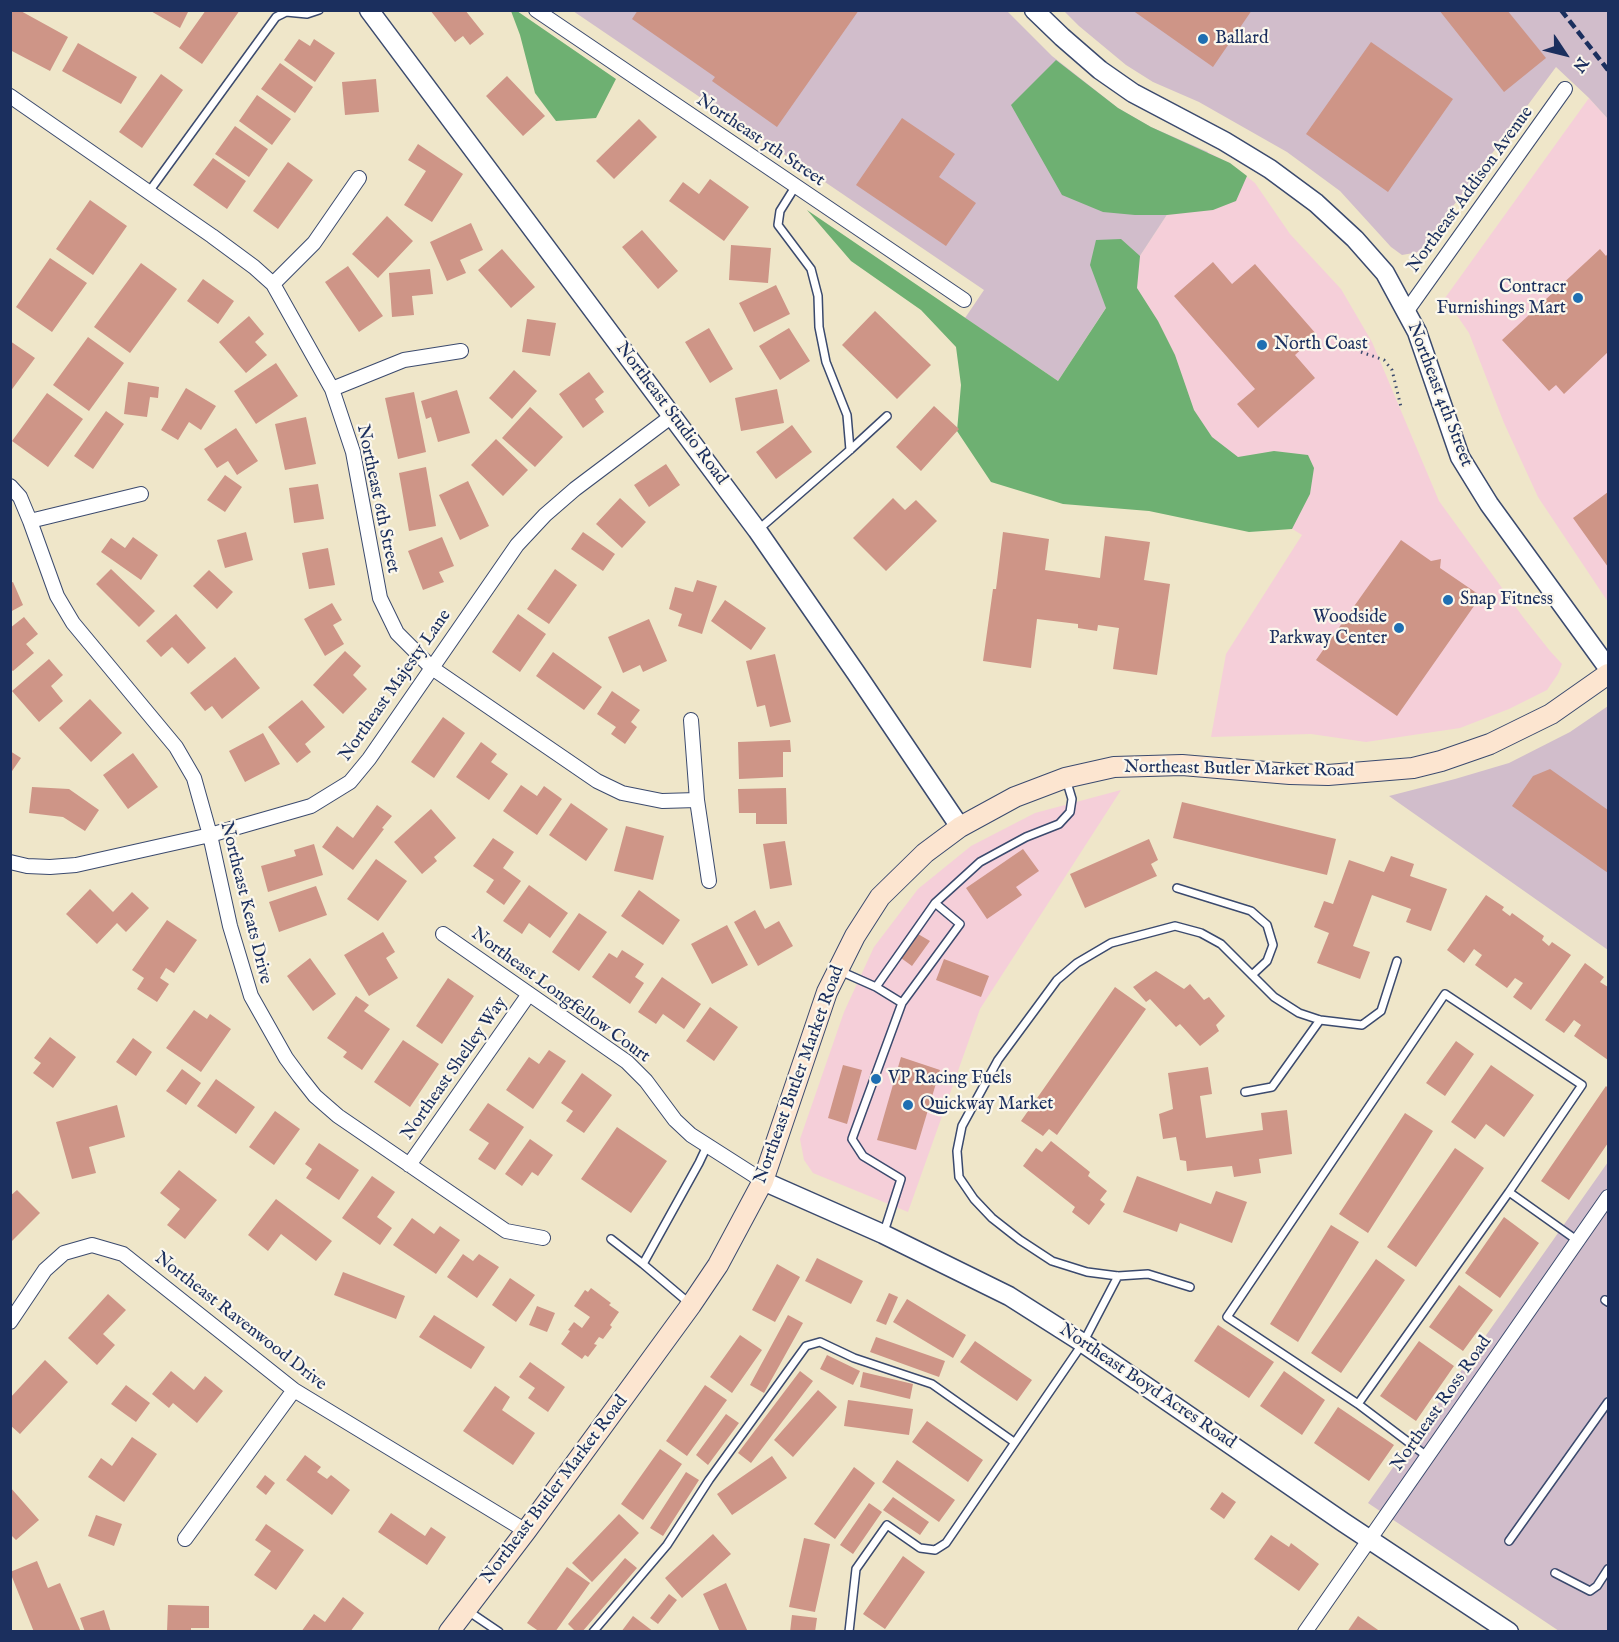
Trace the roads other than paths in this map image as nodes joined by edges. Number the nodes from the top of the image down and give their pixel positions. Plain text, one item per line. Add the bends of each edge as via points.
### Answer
1 (319, 10) edge
2 (369, 10) edge
3 (1034, 10) edge
4 (540, 12) edge
5 (1565, 89) dead end
6 (10, 96) edge
7 (359, 178) dead end
8 (795, 187) junction
9 (148, 193) junction
10 (273, 284) junction
11 (964, 300) dead end
12 (1406, 312) junction
13 (461, 351) dead end
14 (332, 389) junction
15 (672, 416) junction
16 (887, 416) dead end
17 (850, 450) junction
18 (10, 486) edge
19 (141, 494) dead end
20 (30, 521) junction
21 (757, 530) junction
22 (432, 668) junction
23 (1608, 668) edge
24 (1608, 674) edge
25 (691, 720) dead end
26 (1065, 778) junction
27 (697, 800) junction
28 (960, 827) junction
29 (210, 835) junction
30 (10, 862) edge
31 (709, 881) dead end
32 (1177, 888) dead end
33 (935, 903) junction
34 (443, 934) dead end
35 (1397, 961) dead end
36 (838, 970) junction
37 (1252, 975) junction
38 (876, 987) junction
39 (529, 994) junction
40 (902, 1003) junction
41 (1320, 1020) junction
42 (1245, 1092) dead end
43 (707, 1146) junction
44 (409, 1165) junction
45 (762, 1181) junction
46 (1509, 1192) junction
47 (1608, 1197) edge
48 (883, 1234) junction
49 (543, 1238) dead end
50 (611, 1239) dead end
51 (1578, 1240) junction
52 (643, 1264) junction
53 (1119, 1276) junction
54 (1190, 1287) dead end
55 (691, 1305) junction
56 (10, 1322) edge
57 (1083, 1343) junction
58 (294, 1390) junction
59 (1608, 1402) edge
60 (1358, 1404) junction
61 (1014, 1442) junction
62 (1428, 1457) junction
63 (526, 1532) junction
64 (186, 1539) dead end
65 (1370, 1539) junction
66 (1509, 1541) dead end
67 (1608, 1569) edge
68 (1555, 1573) dead end
69 (465, 1609) junction
70 (449, 1632) edge
71 (499, 1632) edge
72 (593, 1632) edge
73 (849, 1632) edge
74 (1305, 1632) edge
75 (1509, 1632) edge

1 - 9 lane via 307,15 286,12 276,17
2 - 15 street, Northeast Studio Road
3 - 12 street, Northeast 4th Street via 1100,70 1132,93 1224,141 1316,203 1385,273
4 - 8 street, Northeast 5th Street
5 - 12 street, Northeast Addison Avenue
6 - 9 street, Northeast 6th Street
7 - 10 street via 314,243
8 - 11 street, Northeast 5th Street
8 - 17 lane via 780,211 777,225 811,269 826,362 847,415
9 - 10 street, Northeast 6th Street
10 - 14 street, Northeast 6th Street
12 - 23 street, Northeast 4th Street via 1417,332 1460,457 1489,504
13 - 14 street via 404,360
14 - 22 street, Northeast 6th Street via 353,452 380,598 397,633
15 - 21 street, Northeast Studio Road
15 - 22 street, Northeast Majesty Lane via 545,514 517,545
16 - 17 lane
17 - 21 lane
18 - 20 street, Northeast Keats Drive via 20,497
19 - 20 street
20 - 29 street, Northeast Keats Drive via 57,596 73,623 177,747 194,778
21 - 28 street, Northeast Studio Road
22 - 27 street, Northeast 6th Street via 597,782 622,793 662,801
22 - 29 street, Northeast Majesty Lane via 350,782 311,806
24 - 26 main road, Northeast Butler Market Road via 1551,714 1490,744 1413,768 1328,775 1182,765 1114,767
25 - 27 street
26 - 28 main road, Northeast Butler Market Road via 1015,797
26 - 33 lane via 1072,799 1070,812 1059,824 980,862
27 - 31 street
28 - 36 main road, Northeast Butler Market Road via 880,897
29 - 30 street, Northeast Majesty Lane via 76,865
29 - 44 street, Northeast Keats Drive via 230,926 251,996 286,1058 315,1096
32 - 37 lane via 1251,911 1267,925 1273,945 1267,961
33 - 38 lane
33 - 40 lane via 960,924
34 - 39 street, Northeast Longfellow Court
35 - 41 lane via 1381,1011 1362,1026
36 - 38 lane
36 - 45 main road, Northeast Butler Market Road
37 - 41 lane via 1274,997 1299,1013
37 - 53 lane via 1221,944 1175,926 1111,943 1057,980 998,1060 962,1126 957,1151 959,1177 992,1218 1052,1261 1087,1272
38 - 40 lane
39 - 43 street, Northeast Longfellow Court via 627,1062 675,1120
39 - 44 street, Northeast Shelley Way
40 - 48 lane via 852,1139 863,1156 901,1179
41 - 42 lane via 1272,1087
43 - 45 street, Northeast Longfellow Court
43 - 52 lane
44 - 49 street, Northeast Keats Drive via 506,1231
45 - 48 street, Northeast Boyd Acres Road
45 - 55 main road, Northeast Butler Market Road via 718,1264
46 - 51 lane
46 - 60 lane
46 - 60 lane via 1582,1085 1445,994 1227,1317
47 - 51 street, Northeast Ross Road
48 - 57 street, Northeast Boyd Acres Road via 1009,1296
50 - 52 lane
51 - 62 street, Northeast Ross Road
52 - 55 lane
53 - 54 lane via 1148,1274
53 - 57 lane
55 - 63 main road, Northeast Butler Market Road
56 - 58 street, Northeast Ravenwood Drive via 45,1270 64,1253 92,1245 123,1254
57 - 61 lane
57 - 65 street, Northeast Boyd Acres Road
58 - 63 street, Northeast Ravenwood Drive
58 - 64 street
59 - 66 lane
60 - 62 lane
61 - 72 lane via 932,1384 854,1358 820,1342 806,1346 667,1545
61 - 73 lane via 946,1542 935,1551 920,1548 887,1525 856,1569
62 - 65 street, Northeast Ross Road
63 - 69 main road, Northeast Butler Market Road
65 - 74 street, Northeast Ross Road
65 - 75 street, Northeast Boyd Acres Road
67 - 68 lane via 1590,1591
69 - 70 main road, Northeast Butler Market Road
69 - 71 lane

